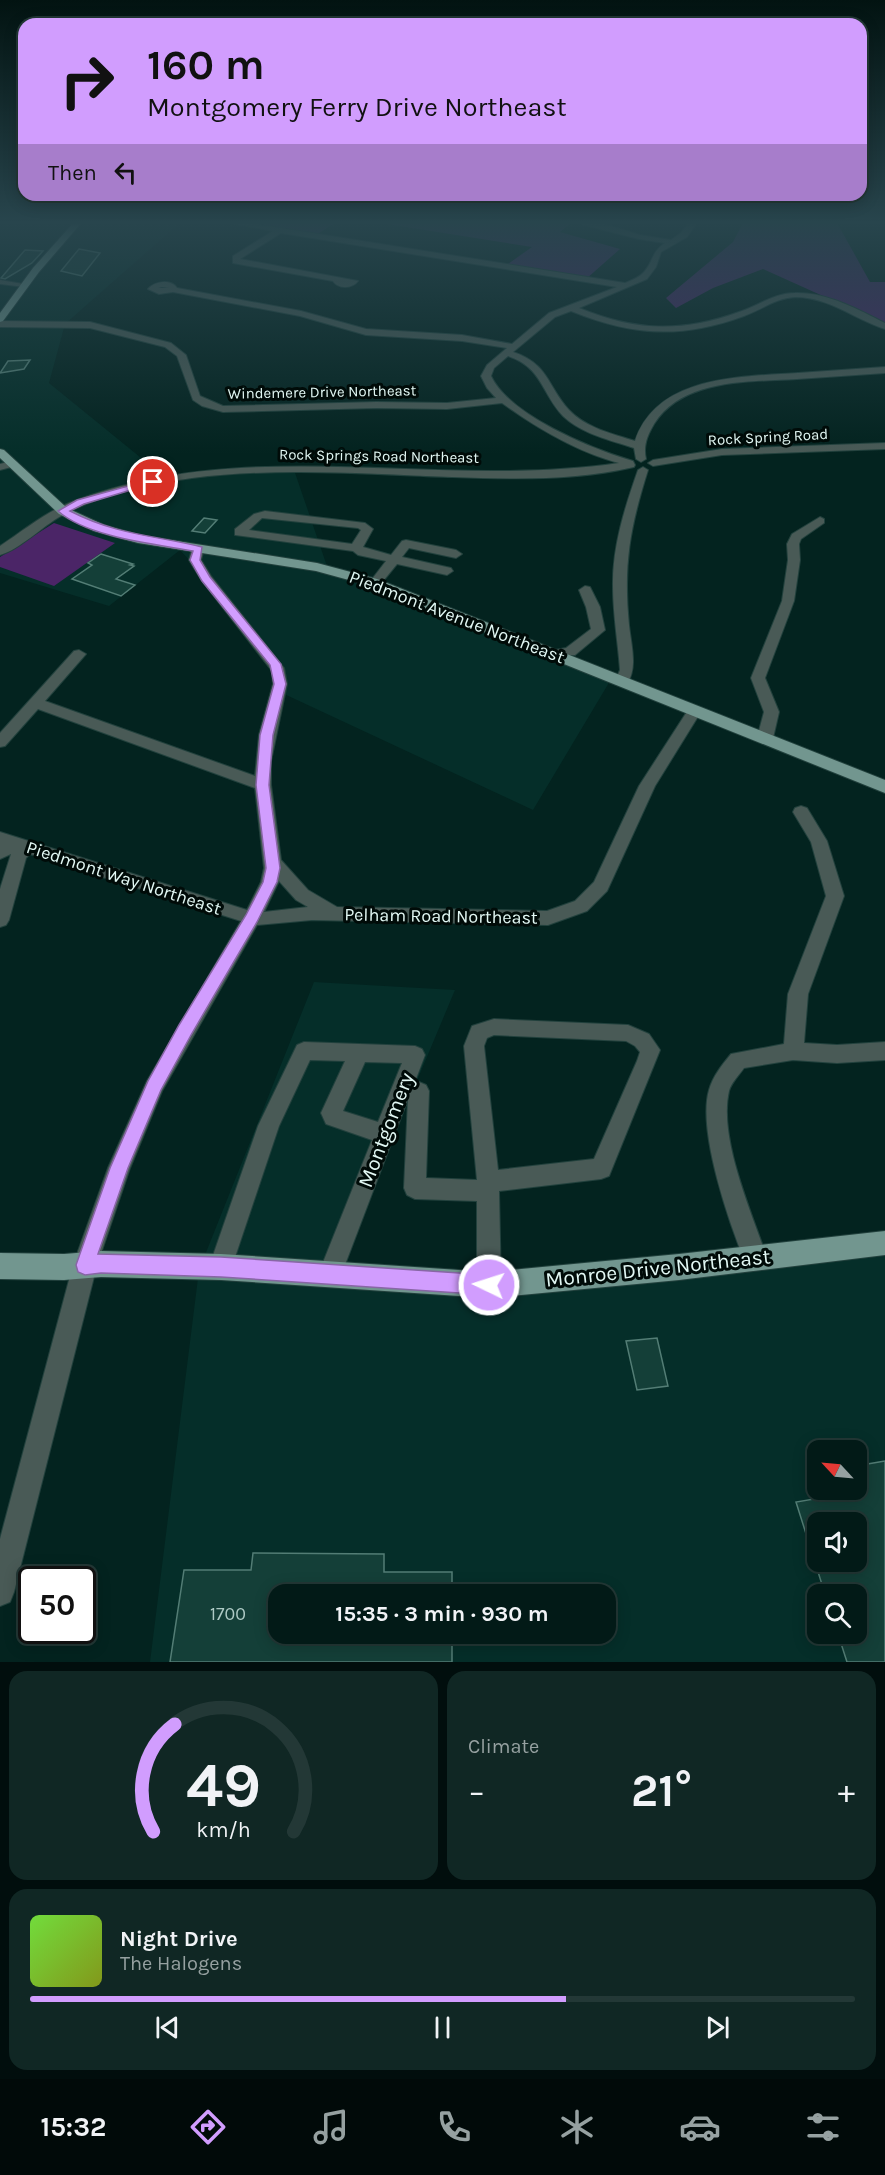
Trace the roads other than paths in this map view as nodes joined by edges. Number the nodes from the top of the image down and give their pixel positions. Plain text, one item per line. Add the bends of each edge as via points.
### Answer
1 (15, 299) edge
2 (219, 299) edge
3 (595, 299) edge
4 (775, 299) edge
5 (819, 299) edge
6 (570, 308) junction
7 (0, 319) edge
8 (0, 324) edge
9 (885, 326) edge
10 (510, 350) junction
11 (885, 370) edge
12 (504, 400) junction
13 (640, 446) junction
14 (885, 446) edge
15 (0, 452) edge
16 (639, 464) junction
17 (6, 465) edge
18 (63, 511) junction
19 (820, 521) dead end
20 (356, 548) junction
21 (198, 549) junction
22 (0, 551) edge
23 (456, 554) dead end
24 (393, 560) junction
25 (447, 571) dead end
26 (375, 583) junction
27 (585, 590) dead end
28 (79, 654) dead end
29 (555, 654) junction
30 (622, 681) junction
31 (35, 703) junction
32 (695, 710) junction
33 (765, 738) junction
34 (0, 742) edge
35 (263, 785) junction
36 (885, 787) edge
37 (801, 812) dead end
38 (14, 842) edge
39 (0, 853) edge
40 (273, 863) junction
41 (333, 913) junction
42 (252, 918) junction
43 (0, 920) edge
44 (793, 1051) junction
45 (885, 1051) edge
46 (359, 1053) junction
47 (418, 1091) dead end
48 (384, 1134) junction
49 (488, 1186) junction
50 (885, 1243) edge
51 (755, 1258) junction
52 (85, 1265) junction
53 (0, 1266) edge
54 (221, 1267) junction
55 (330, 1275) junction
56 (489, 1285) junction
57 (0, 1592) edge

1 - 7 main road
2 - 10 street via 302,314 366,332 462,338
3 - 6 street
4 - 6 street via 730,318 660,329 620,325
5 - 9 street
6 - 10 street via 552,315
8 - 12 street, Windemere Drive Northeast via 90,325 168,345 182,355 196,398 223,409 447,406
10 - 12 street via 490,367 486,376 489,386
10 - 13 street via 541,372 575,421
11 - 13 street via 750,379 696,389 662,407 647,426
12 - 16 street via 572,441 611,459
13 - 16 street
14 - 16 street, Rock Spring Road via 722,452
15 - 17 main road, Piedmont Avenue Northeast
16 - 18 street, Rock Springs Road Northeast via 547,475 337,467 257,470 153,482 80,502
16 - 30 street via 621,559 627,670
17 - 18 main road, Piedmont Avenue Northeast
18 - 21 main road, Piedmont Avenue Northeast via 123,536
18 - 22 street, Rock Springs Road Northeast
19 - 33 street via 796,537 793,544 788,601 758,678 772,711
20 - 20 street via 367,529 361,525 265,514 239,532
20 - 24 street
21 - 26 main road, Piedmont Avenue Northeast via 305,565
21 - 35 street via 195,560 206,578 279,670
23 - 24 street via 406,544
24 - 25 street
24 - 26 street
26 - 29 main road, Piedmont Avenue Northeast
27 - 29 street via 598,630 570,652
28 - 31 street
29 - 30 main road, Piedmont Avenue Northeast
30 - 32 main road, Piedmont Avenue Northeast
31 - 34 street
31 - 35 street
32 - 33 main road, Piedmont Avenue Northeast
32 - 41 street, Pelham Road Northeast via 647,786 601,886 581,906 534,920
33 - 36 main road, Piedmont Avenue Northeast
35 - 40 street
37 - 44 street via 819,842 835,896 798,994
38 - 39 street, Piedmont Way Northeast
38 - 42 street, Piedmont Way Northeast
38 - 43 street via 18,856
40 - 41 street via 302,895
40 - 42 street via 270,882
41 - 42 street, Pelham Road Northeast
42 - 52 street via 154,1087 119,1168
44 - 45 street
44 - 51 street via 738,1059 719,1091 715,1108 728,1176
46 - 48 street via 331,1113
46 - 48 street, Montgomery via 415,1055
46 - 54 street, Montgomery via 304,1051 269,1126
47 - 49 street via 415,1188
48 - 55 street, Montgomery
49 - 49 street via 474,1046 479,1032 494,1027 628,1033 642,1040 650,1050 647,1062 601,1169
49 - 56 street
50 - 51 main road, Monroe Drive Northeast
51 - 56 main road, Monroe Drive Northeast
52 - 53 main road, Monroe Drive Northeast
52 - 54 main road, Monroe Drive Northeast
52 - 57 street
54 - 55 main road, Monroe Drive Northeast
55 - 56 main road, Monroe Drive Northeast

